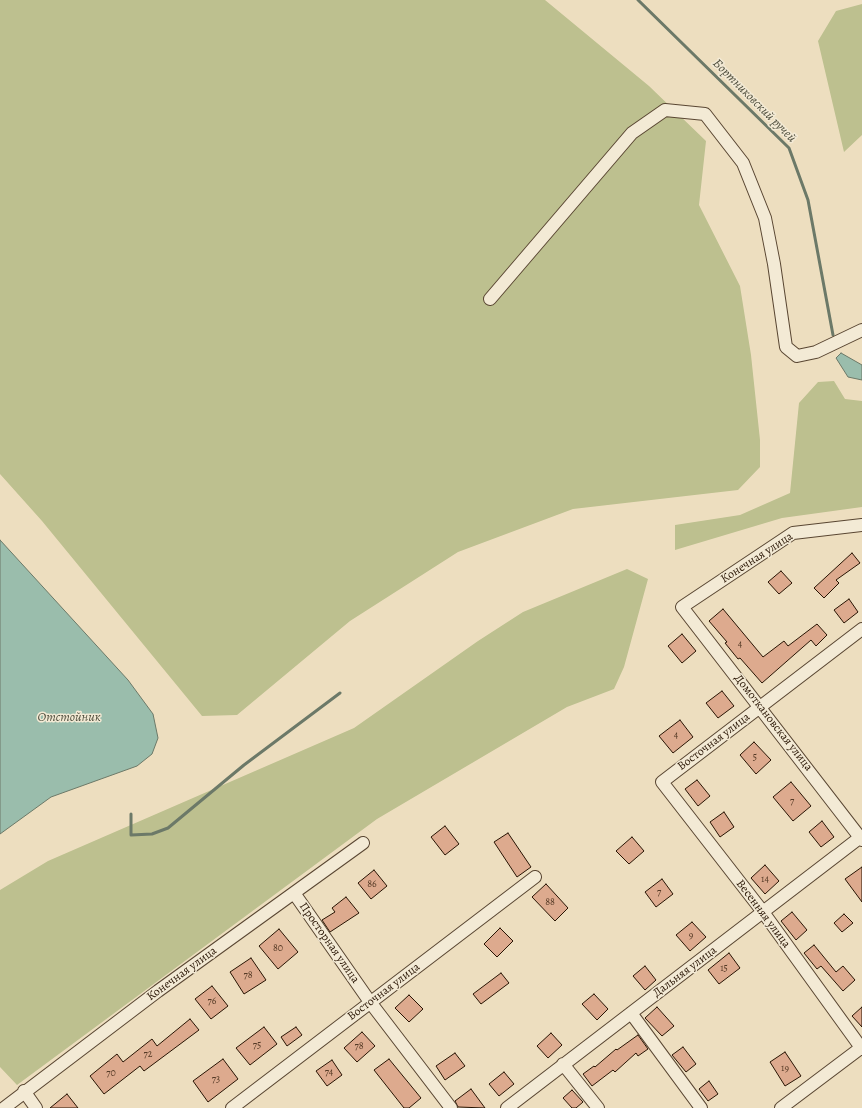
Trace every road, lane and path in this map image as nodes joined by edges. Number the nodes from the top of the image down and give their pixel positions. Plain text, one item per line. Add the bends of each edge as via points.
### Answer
1 (490, 299) dead end
2 (857, 334) edge
3 (862, 526) edge
4 (682, 607) joint
5 (862, 629) edge
6 (761, 707) junction
7 (662, 782) joint
8 (861, 838) edge
9 (363, 842) dead end
10 (535, 876) dead end
11 (294, 893) junction
12 (763, 912) junction
13 (370, 1002) junction
14 (631, 1013) junction
15 (862, 1048) edge
16 (563, 1064) junction
17 (24, 1091) junction
18 (4, 1108) edge
19 (36, 1108) edge
20 (232, 1108) edge
21 (451, 1108) edge
22 (507, 1108) edge
23 (598, 1108) edge
24 (702, 1108) edge
25 (782, 1108) edge

1 - 2 street via 632,132 665,110 705,114 743,163 765,218 786,347 797,356 816,352
3 - 4 street, Конечная улица via 792,533
4 - 6 street, Домоткановская улица
5 - 6 street, Восточная улица
6 - 7 street, Восточная улица
6 - 8 street, Домоткановская улица
7 - 12 street, Весенняя улица
8 - 12 street, Дальняя улица
9 - 11 street, Конечная улица
10 - 13 street, Восточная улица
11 - 13 street, Просторная улица
11 - 17 street, Конечная улица
12 - 14 street, Дальняя улица
12 - 15 street, Весенняя улица
13 - 20 street, Восточная улица
13 - 21 street, Просторная улица
14 - 16 street, Дальняя улица
14 - 24 street
15 - 25 street
16 - 22 street, Дальняя улица
16 - 23 street
17 - 18 street, Конечная улица
17 - 19 street

